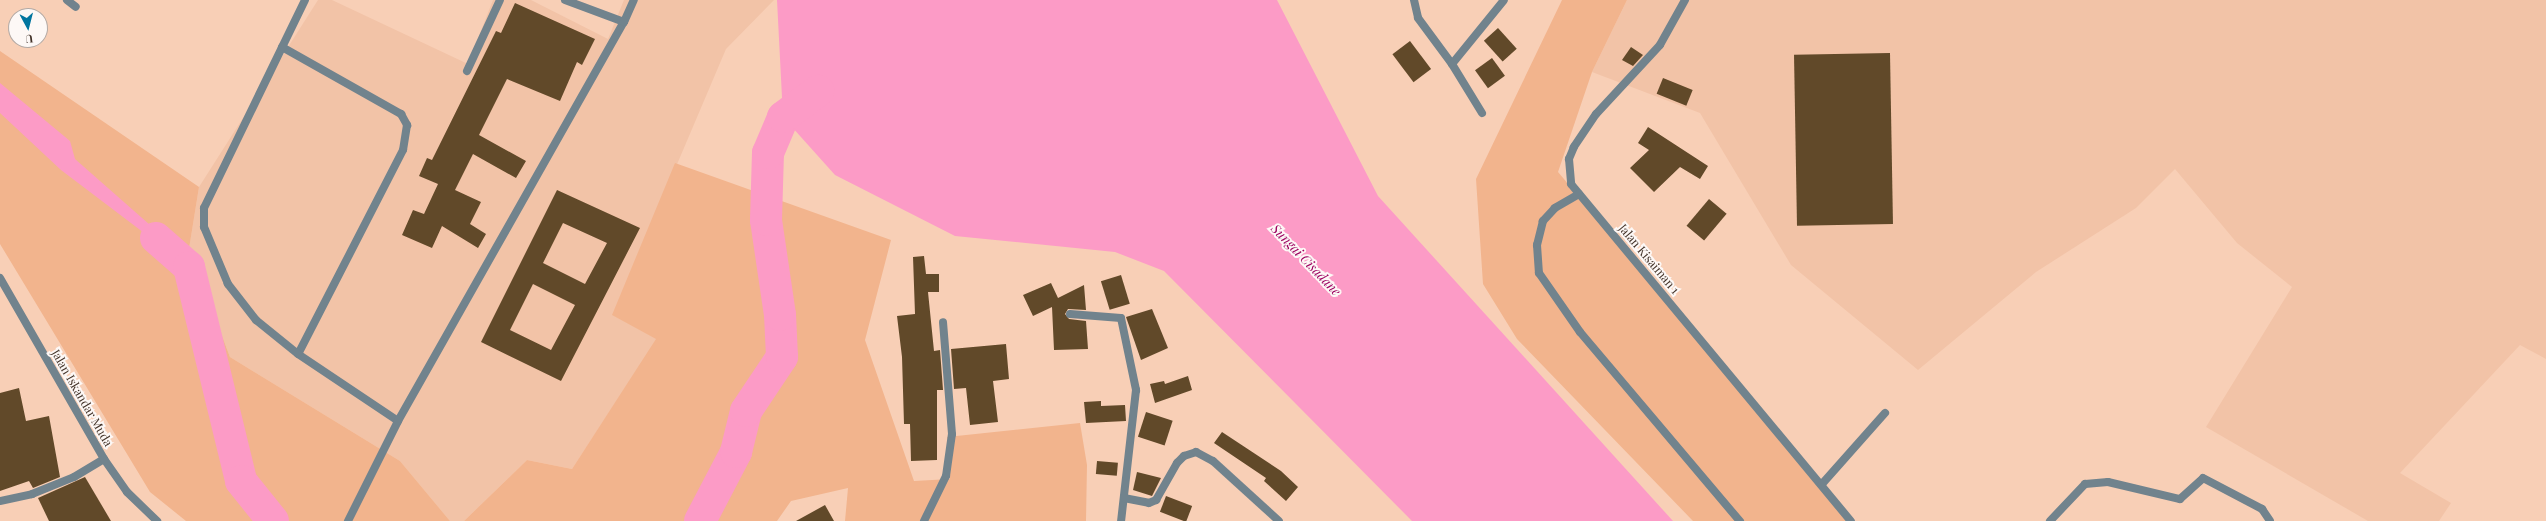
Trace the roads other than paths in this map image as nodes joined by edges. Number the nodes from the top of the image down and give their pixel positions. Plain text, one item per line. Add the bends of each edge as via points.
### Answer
1 (67, 0) edge
2 (305, 0) edge
3 (500, 0) edge
4 (565, 0) edge
5 (634, 0) edge
6 (1414, 0) edge
7 (1504, 0) edge
8 (1685, 0) edge
9 (76, 7) dead end
10 (624, 22) junction
11 (282, 48) junction
12 (1452, 64) junction
13 (467, 70) dead end
14 (1482, 113) dead end
15 (1578, 194) junction
16 (0, 278) edge
17 (1070, 314) dead end
18 (943, 322) dead end
19 (298, 354) junction
20 (1885, 413) dead end
21 (398, 421) junction
22 (104, 459) junction
23 (1822, 484) junction
24 (1124, 498) junction
25 (0, 501) edge
26 (157, 521) edge
27 (348, 521) edge
28 (924, 521) edge
29 (1121, 521) edge
30 (1279, 521) edge
31 (1740, 521) edge
32 (1852, 521) edge
33 (2050, 521) edge
34 (2270, 521) edge

1 - 9 street
2 - 11 street
3 - 13 street
4 - 10 street
5 - 10 street
6 - 12 street via 1418,18
7 - 12 street
8 - 15 street, Jalan Kisaiman 1 via 1660,45 1596,114 1574,147 1569,159 1571,184
10 - 21 street
11 - 19 street via 204,208 204,227 228,284 256,320
11 - 19 street via 401,114 407,125 403,150
12 - 14 street
15 - 23 street, Jalan Kisaiman 1
15 - 31 street via 1555,208 1543,222 1537,245 1539,273 1580,332
16 - 22 street, Jalan Iskandar Muda
17 - 24 street via 1121,318 1136,390
18 - 28 street via 952,434 946,476
19 - 21 street
20 - 23 street
21 - 27 street
22 - 25 street via 74,477 32,494
22 - 26 street, Jalan Iskandar Muda via 127,492
23 - 32 street, Jalan Kisaiman 1
24 - 29 street
24 - 30 street via 1149,503 1156,500 1177,463 1184,456 1196,452 1213,461
33 - 34 street via 2085,484 2108,482 2180,499 2203,478 2262,509

